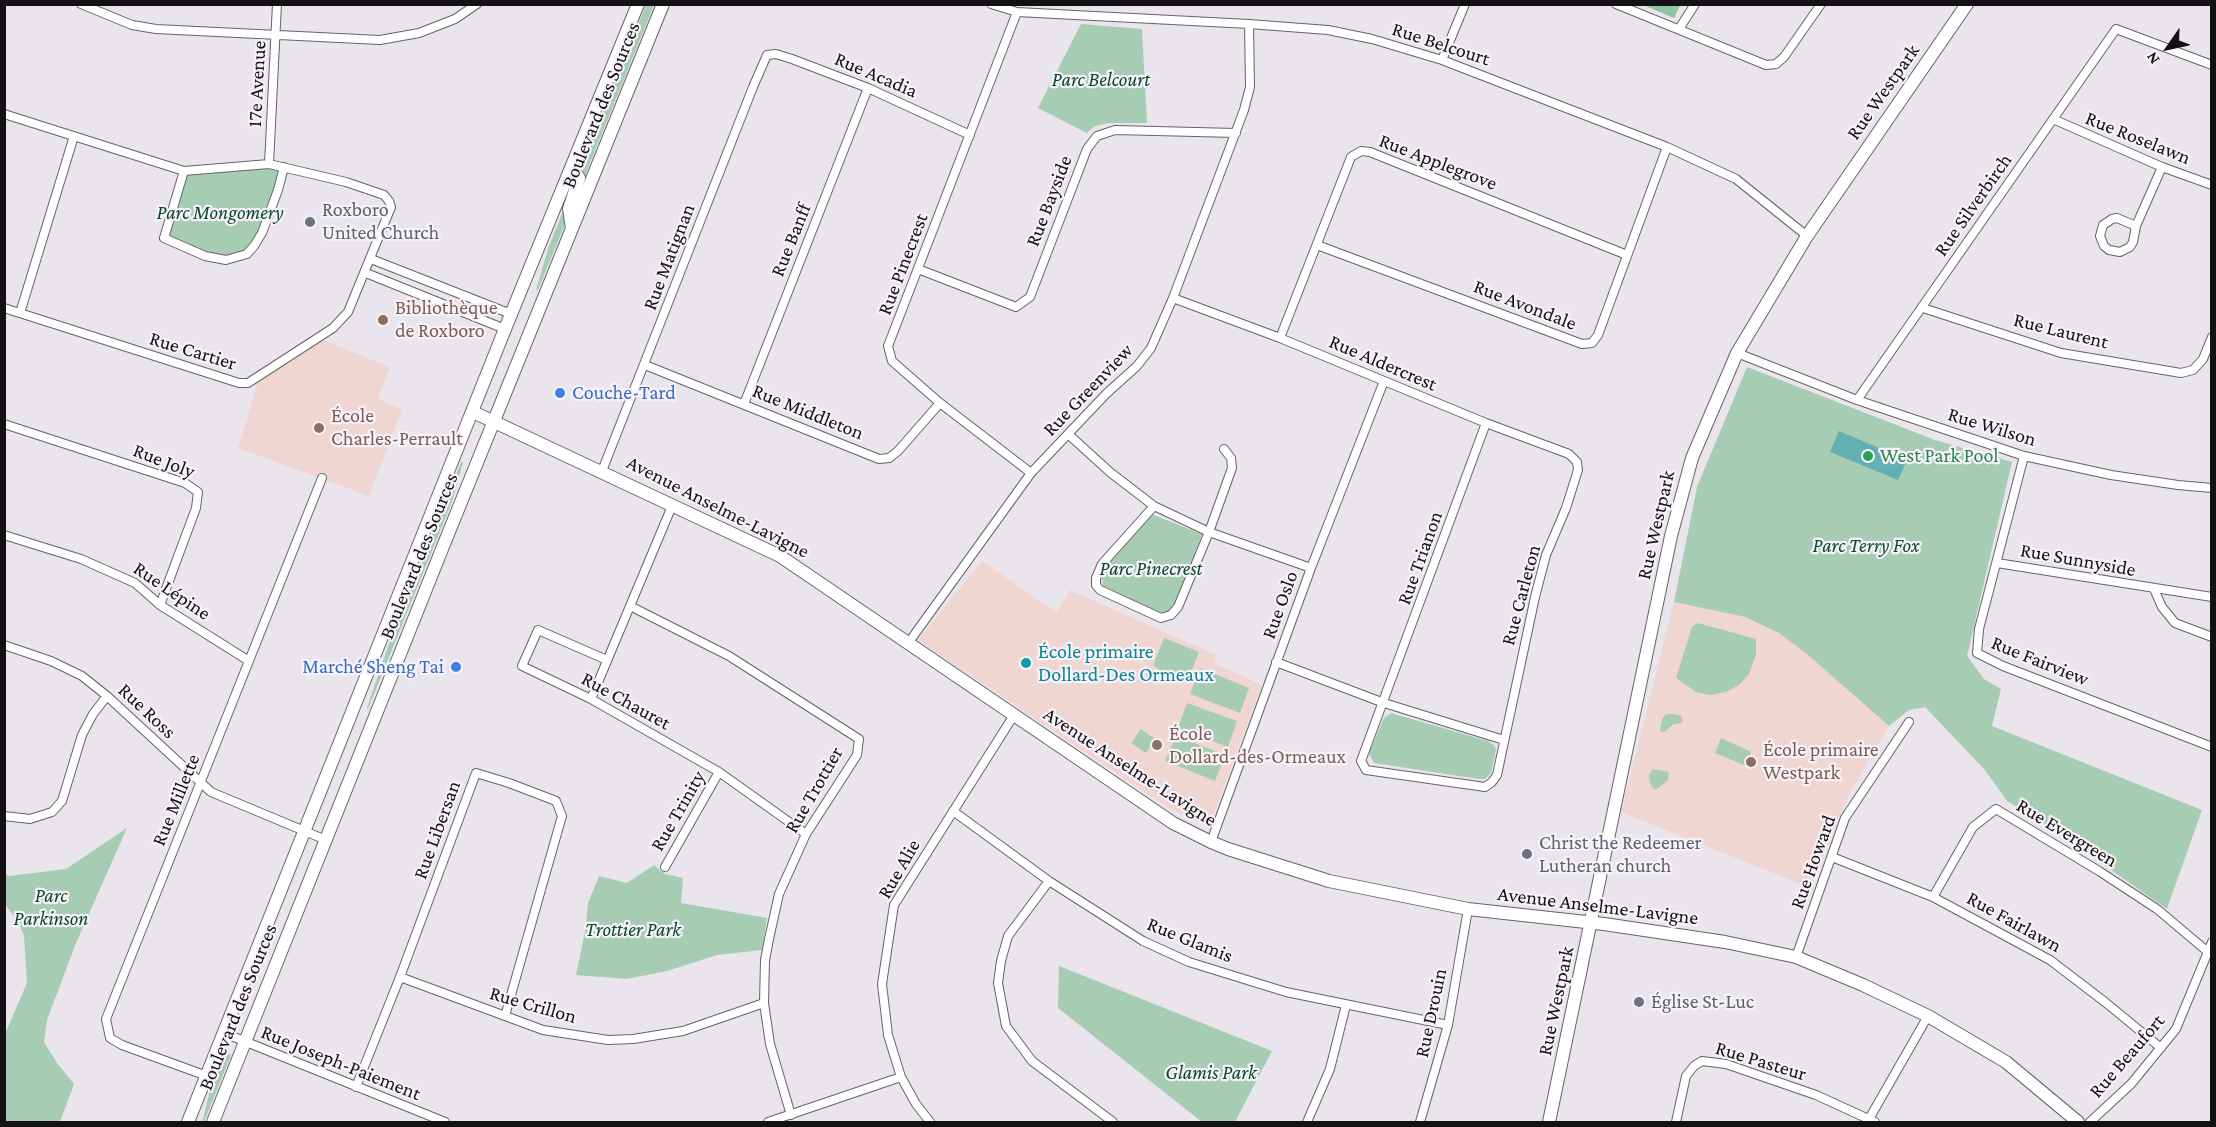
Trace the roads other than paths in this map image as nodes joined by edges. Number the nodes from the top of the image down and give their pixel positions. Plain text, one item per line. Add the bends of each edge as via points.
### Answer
1 (81, 4) edge
2 (277, 4) edge
3 (477, 4) edge
4 (638, 4) edge
5 (663, 4) edge
6 (991, 4) edge
7 (1081, 4) edge
8 (1465, 4) edge
9 (1616, 4) edge
10 (1695, 4) edge
11 (1821, 4) edge
12 (1967, 4) edge
13 (1017, 12) junction
14 (1081, 15) junction
15 (1249, 24) junction
16 (1679, 29) junction
17 (277, 35) junction
18 (767, 55) joint
19 (1442, 60) junction
20 (2211, 65) edge
21 (868, 88) junction
22 (4, 114) edge
23 (2053, 119) junction
24 (1236, 133) junction
25 (970, 135) junction
26 (74, 136) junction
27 (1667, 147) junction
28 (269, 164) junction
29 (284, 167) junction
30 (2162, 167) junction
31 (572, 169) junction
32 (183, 171) junction
33 (2211, 185) edge
34 (2136, 226) junction
35 (572, 229) junction
36 (1807, 236) junction
37 (1317, 245) junction
38 (1627, 255) junction
39 (371, 259) junction
40 (918, 269) junction
41 (366, 273) junction
42 (1173, 298) junction
43 (4, 308) edge
44 (1923, 308) junction
45 (20, 313) junction
46 (512, 314) junction
47 (505, 329) junction
48 (2211, 336) edge
49 (1280, 338) junction
50 (1737, 352) junction
51 (645, 365) junction
52 (1384, 381) junction
53 (1857, 400) junction
54 (940, 402) junction
55 (744, 404) junction
56 (473, 412) junction
57 (494, 422) junction
58 (1486, 423) junction
59 (4, 424) edge
60 (1068, 434) junction
61 (1224, 449) dead end
62 (2024, 456) junction
63 (1577, 462) joint
64 (602, 471) junction
65 (1031, 473) junction
66 (322, 478) dead end
67 (2211, 488) edge
68 (672, 506) junction
69 (1154, 506) junction
70 (1209, 532) junction
71 (4, 535) edge
72 (1997, 563) junction
73 (1311, 568) junction
74 (2154, 589) junction
75 (2211, 597) edge
76 (160, 605) junction
77 (630, 606) junction
78 (2211, 637) edge
79 (909, 642) junction
80 (4, 645) edge
81 (607, 660) junction
82 (249, 661) junction
83 (1276, 662) junction
84 (107, 696) junction
85 (591, 699) junction
86 (1384, 703) junction
87 (1014, 715) junction
88 (1909, 722) dead end
89 (1504, 740) junction
90 (2211, 747) edge
91 (719, 772) junction
92 (201, 784) junction
93 (953, 811) junction
94 (4, 816) edge
95 (304, 832) junction
96 (806, 834) junction
97 (326, 840) junction
98 (1211, 842) junction
99 (1832, 857) junction
100 (665, 867) dead end
101 (1049, 881) junction
102 (1934, 897) junction
103 (1468, 909) junction
104 (1592, 923) junction
105 (2211, 942) edge
106 (2208, 952) junction
107 (1796, 957) junction
108 (400, 977) junction
109 (764, 1003) junction
110 (1346, 1005) junction
111 (505, 1016) junction
112 (1928, 1016) junction
113 (1448, 1025) junction
114 (224, 1033) junction
115 (246, 1041) junction
116 (2161, 1048) junction
117 (207, 1076) junction
118 (901, 1077) junction
119 (356, 1086) junction
120 (791, 1115) junction
121 (1872, 1121) edge
122 (189, 1122) edge
123 (213, 1122) edge
124 (445, 1122) edge
125 (768, 1122) edge
126 (930, 1122) edge
127 (1113, 1122) edge
128 (1307, 1122) edge
129 (1420, 1122) edge
130 (1549, 1122) edge
131 (1676, 1122) edge
132 (2078, 1122) edge
133 (2090, 1122) edge

1 - 17 street via 132,25 156,29
2 - 17 street, 17e Avenue
3 - 17 street via 455,19 418,33 380,40
4 - 31 street, Boulevard des Sources
5 - 35 street, Boulevard des Sources
6 - 13 street, Rue Belcourt
7 - 14 street
8 - 19 street
9 - 16 street
10 - 16 street
11 - 16 street via 1784,57 1766,66
12 - 36 street, Rue Westpark
13 - 14 street, Rue Belcourt
13 - 25 street, Rue Pinecrest
14 - 15 street, Rue Belcourt
15 - 19 street, Rue Belcourt via 1328,30
15 - 24 street, Rue Greenview via 1250,87
17 - 28 street, 17e Avenue
18 - 21 street, Rue Acadia via 792,59
18 - 51 street, Rue Matignan
19 - 27 street, Rue Belcourt
20 - 23 street, Rue Silverbirch via 2116,28
21 - 25 street, Rue Acadia
21 - 55 street, Rue Banff
22 - 26 street
23 - 30 street, Rue Roselawn
23 - 44 street, Rue Silverbirch
24 - 40 street, Rue Bayside via 1115,130 1097,136 1087,148 1030,297 1016,307
24 - 42 street, Rue Greenview
25 - 40 street, Rue Pinecrest
26 - 32 street
26 - 45 street
27 - 36 street, Rue Belcourt via 1736,179
27 - 38 street, Rue Avondale
28 - 29 street
28 - 32 street
29 - 32 street via 254,246 247,254 226,260 205,256 164,238
29 - 39 street, Rue Cartier via 384,195 391,207
30 - 33 street, Rue Roselawn
30 - 34 street
31 - 35 street via 579,178 570,206
31 - 46 street, Boulevard des Sources
34 - 34 street via 2123,219 2112,219 2103,225 2102,241 2114,252 2125,250 2133,242
35 - 57 street, Boulevard des Sources
36 - 50 street, Rue Westpark
37 - 38 street, Rue Avondale via 1582,344 1592,344 1598,335
37 - 38 street, Rue Applegrove via 1351,157 1361,151
37 - 49 street, Rue Applegrove
39 - 41 street, Rue Cartier
39 - 46 street
40 - 54 street, Rue Pinecrest via 888,346 892,361
41 - 45 street, Rue Cartier via 348,312 333,328 248,383
41 - 47 street
42 - 49 street, Rue Aldercrest
42 - 60 street, Rue Greenview via 1150,348 1137,366
43 - 45 street, Rue Cartier
44 - 48 street, Rue Laurent via 2061,352 2181,373 2193,370 2203,359
44 - 53 street, Rue Silverbirch
46 - 47 street, Boulevard des Sources
47 - 56 street, Boulevard des Sources
49 - 52 street, Rue Aldercrest
50 - 53 street, Rue Wilson
50 - 104 street, Rue Westpark via 1692,458 1671,536
51 - 55 street, Rue Middleton
51 - 64 street, Rue Matignan
52 - 58 street, Rue Aldercrest
52 - 73 street, Rue Oslo
53 - 62 street, Rue Wilson
54 - 55 street, Rue Middleton via 898,451 879,459
54 - 65 street, Rue Pinecrest
56 - 57 street, Avenue Anselme-Lavigne
56 - 95 street, Boulevard des Sources
57 - 64 street, Avenue Anselme-Lavigne
57 - 97 street, Boulevard des Sources
58 - 63 street, Rue Aldercrest via 1569,454
58 - 86 street, Rue Trianon
59 - 76 street, Rue Joly via 186,483 198,492 196,508
60 - 65 street, Rue Greenview
60 - 69 street
61 - 70 street via 1232,468
62 - 67 street, Rue Wilson via 2111,475
62 - 72 street, Rue Fairview
63 - 89 street, Rue Carleton via 1566,508 1534,597
64 - 68 street, Avenue Anselme-Lavigne
65 - 79 street, Rue Greenview
66 - 82 street, Rue Millette
68 - 77 street
68 - 79 street, Avenue Anselme-Lavigne via 780,556
69 - 70 street
69 - 70 street via 1102,564 1096,578 1100,590 1161,618 1171,615 1178,607
70 - 73 street
71 - 76 street, Rue Lépine via 81,559 135,583
72 - 74 street, Rue Sunnyside
72 - 90 street, Rue Fairview via 1979,629 1977,653
73 - 83 street, Rue Oslo
74 - 75 street, Rue Sunnyside
74 - 78 street, Rue Sunnyside via 2175,623
76 - 82 street, Rue Lépine
77 - 81 street
77 - 96 street, Rue Trottier via 729,656 859,739 857,755
79 - 87 street, Avenue Anselme-Lavigne
80 - 84 street, Rue Ross via 82,676
81 - 85 street
81 - 85 street, Rue Chauret via 538,630 522,666
82 - 92 street, Rue Millette
83 - 86 street
83 - 98 street, Rue Oslo
84 - 92 street, Rue Ross
84 - 94 street via 82,735 57,807 30,819
85 - 91 street, Rue Chauret
86 - 89 street
86 - 89 street, Rue Carleton via 1361,761 1366,770 1485,787 1497,775
87 - 93 street, Rue Alie
87 - 98 street, Avenue Anselme-Lavigne via 1173,823
88 - 99 street, Rue Howard via 1845,818
91 - 96 street, Rue Chauret
91 - 100 street, Rue Trinity
92 - 95 street, Rue Ross via 216,795
92 - 117 street, Rue Millette via 106,1019 110,1038 122,1045
93 - 101 street, Rue Glamis
93 - 118 street, Rue Alie via 894,905 882,984 888,1035
95 - 97 street, Rue Ross
95 - 114 street, Boulevard des Sources
96 - 109 street, Rue Trottier via 779,894 765,960
97 - 115 street, Boulevard des Sources
98 - 103 street, Avenue Anselme-Lavigne via 1329,881
99 - 102 street, Rue Fairlawn
99 - 107 street, Rue Howard
101 - 110 street, Rue Glamis via 1143,941 1189,962 1286,992
101 - 127 street via 1008,936 998,983 1006,1026 1032,1061
102 - 106 street, Rue Evergreen via 1973,827 1996,810 2147,903
102 - 116 street, Rue Fairlawn via 2050,960
103 - 104 street, Avenue Anselme-Lavigne
103 - 113 street, Rue Drouin
104 - 107 street, Avenue Anselme-Lavigne via 1725,942
104 - 130 street, Rue Westpark
105 - 106 street, Rue Beaufort
106 - 116 street, Rue Beaufort via 2176,1029
107 - 112 street, Avenue Anselme-Lavigne
108 - 111 street, Rue Crillon
108 - 111 street, Rue Libersan via 476,773 509,783 556,801 562,816
108 - 119 street, Rue Libersan
109 - 111 street, Rue Crillon via 683,1030 633,1039 608,1040 543,1030
109 - 120 street, Rue Trottier via 770,1044
110 - 113 street, Rue Glamis
110 - 128 street via 1330,1069
112 - 121 street
112 - 132 street, Avenue Anselme-Lavigne via 2006,1062
113 - 129 street, Rue Drouin
114 - 115 street, Rue Joseph-Paiement
114 - 117 street, Boulevard des Sources
115 - 119 street, Rue Joseph-Paiement
115 - 123 street, Boulevard des Sources
116 - 133 street, Rue Beaufort via 2131,1084
117 - 122 street, Boulevard des Sources
118 - 120 street
118 - 126 street, Rue Alie
119 - 124 street, Rue Joseph-Paiement
120 - 125 street
121 - 131 street, Rue Pasteur via 1815,1095 1726,1064 1702,1061 1686,1076

